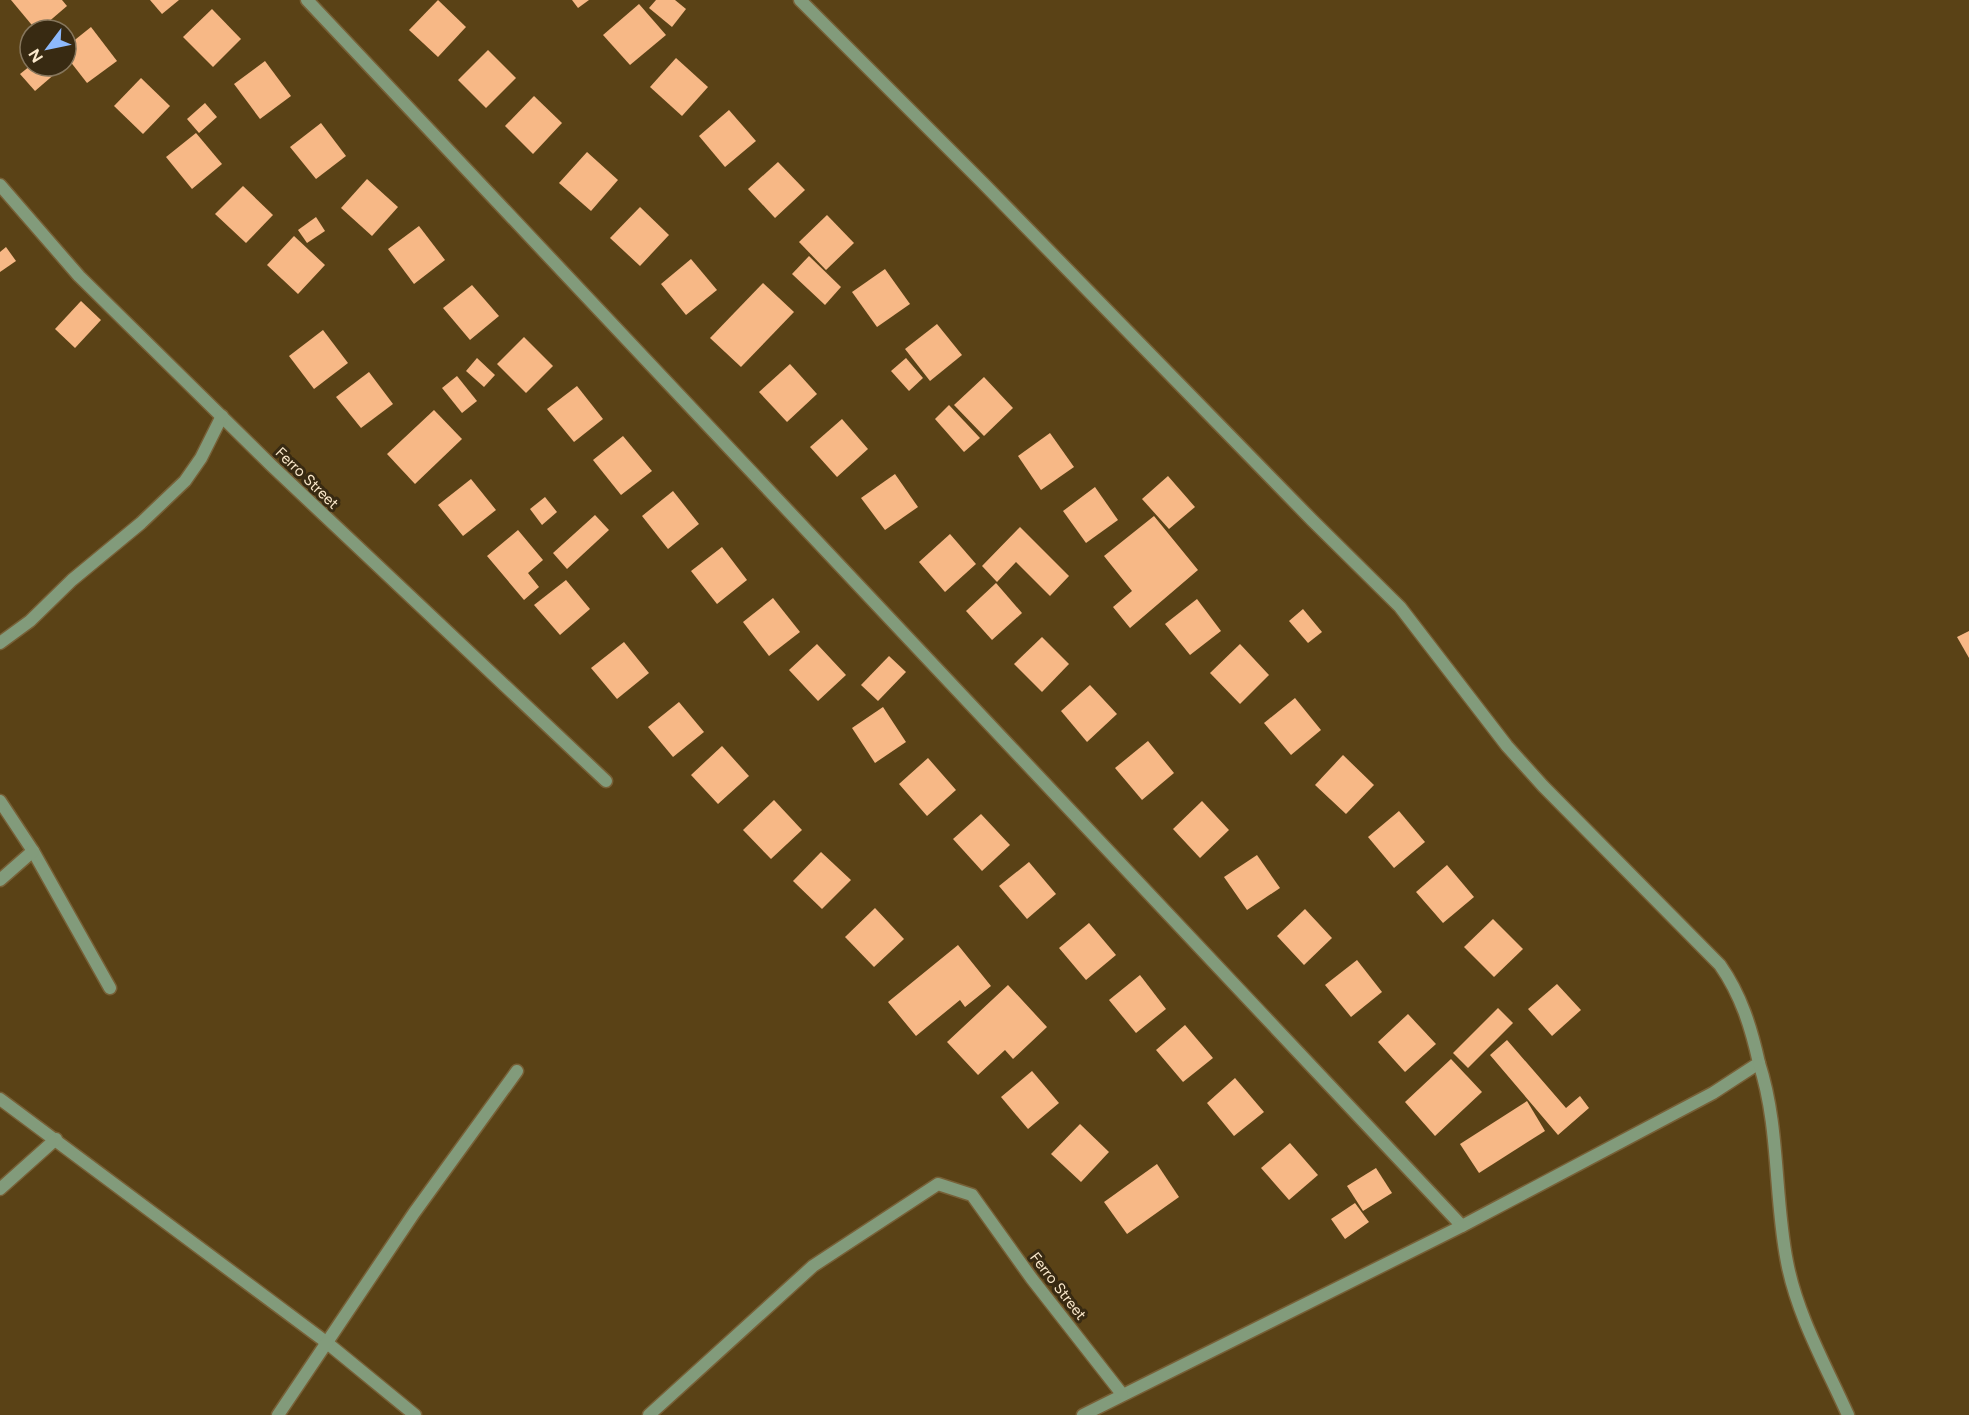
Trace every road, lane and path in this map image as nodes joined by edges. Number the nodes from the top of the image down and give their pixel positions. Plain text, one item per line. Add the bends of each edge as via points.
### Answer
1 (307, 0) edge
2 (800, 0) edge
3 (0, 185) edge
4 (222, 416) junction
5 (0, 643) edge
6 (606, 781) dead end
7 (0, 801) edge
8 (33, 851) junction
9 (0, 880) edge
10 (110, 988) dead end
11 (1759, 1063) junction
12 (517, 1071) dead end
13 (0, 1099) edge
14 (56, 1139) junction
15 (0, 1189) edge
16 (1462, 1226) junction
17 (326, 1342) junction
18 (1122, 1394) junction
19 (278, 1415) edge
20 (415, 1415) edge
21 (649, 1415) edge
22 (1083, 1415) edge
23 (1848, 1415) edge

1 - 16 street
2 - 11 street via 1400,606 1522,762 1720,965 1738,994
3 - 4 street, Ferro Street via 79,276
4 - 5 street via 185,481 30,621
4 - 6 street, Ferro Street
7 - 8 street
8 - 9 street
8 - 10 street
11 - 16 street via 1713,1094
11 - 23 street via 1769,1108 1787,1263 1810,1330
12 - 17 street
13 - 14 street
14 - 15 street
14 - 17 street
16 - 18 street
17 - 19 street
17 - 20 street
18 - 21 street, Ferro Street via 972,1195 938,1184 813,1266
18 - 22 street

